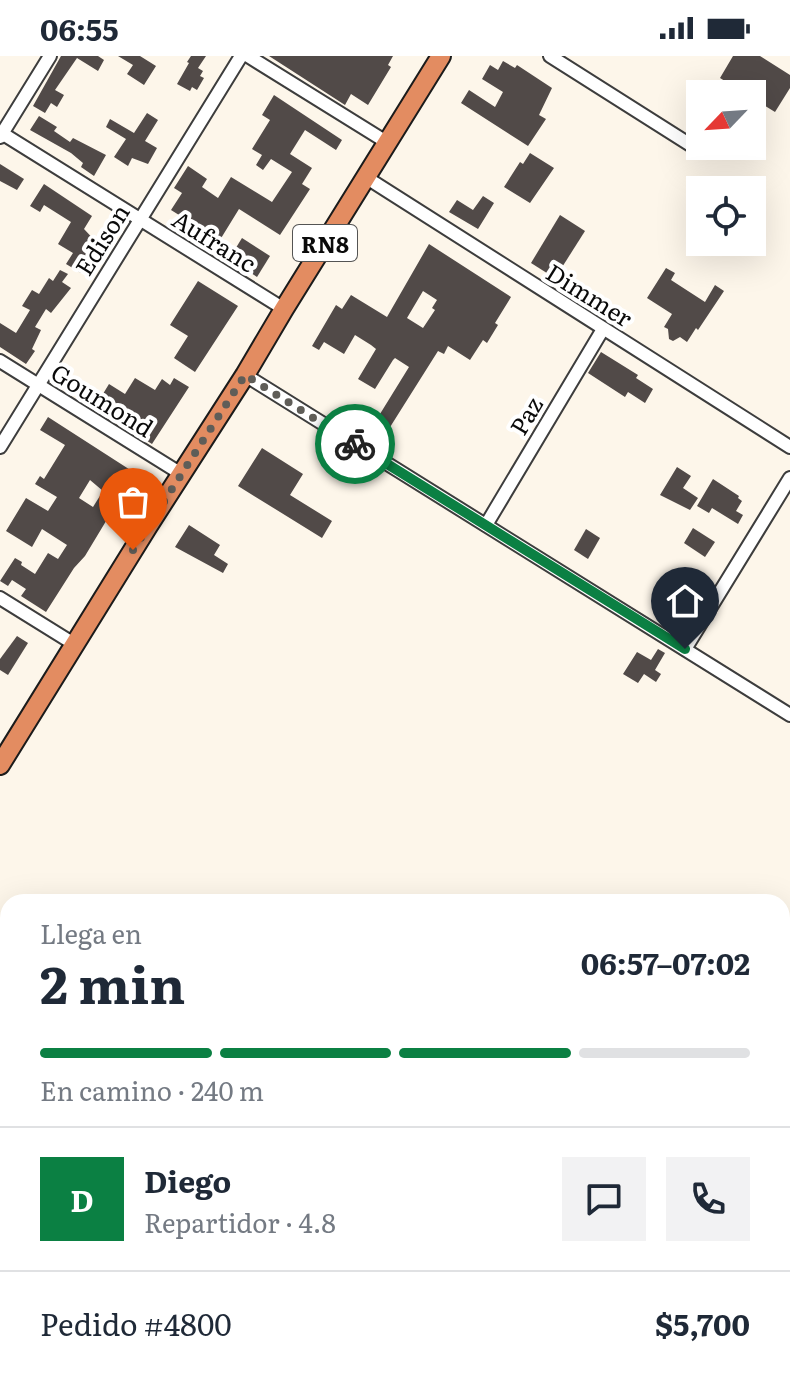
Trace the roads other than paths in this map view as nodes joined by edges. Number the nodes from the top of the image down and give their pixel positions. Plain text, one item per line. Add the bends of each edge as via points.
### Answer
1 (50, 56) edge
2 (241, 56) edge
3 (248, 56) edge
4 (441, 56) edge
5 (550, 56) edge
6 (1, 134) edge
7 (686, 142) edge
8 (388, 143) junction
9 (367, 178) junction
10 (140, 219) junction
11 (284, 309) junction
12 (603, 329) junction
13 (0, 361) edge
14 (245, 375) junction
15 (38, 385) junction
16 (0, 447) edge
17 (790, 447) edge
18 (183, 475) junction
19 (790, 478) edge
20 (486, 525) junction
21 (0, 598) edge
22 (74, 644) junction
23 (685, 649) junction
24 (790, 715) edge
25 (0, 765) edge

1 - 6 street
2 - 10 street, Edison
3 - 8 street
4 - 8 highway, RN8
5 - 7 street
6 - 10 street, Aufranc
8 - 9 highway, RN8
9 - 11 highway, RN8
9 - 12 street, Dimmer
10 - 11 street, Aufranc
10 - 15 street, Edison
11 - 14 highway, RN8
12 - 17 street, Dimmer
12 - 20 street, Paz
13 - 15 street, Goumond
14 - 18 highway, RN8
14 - 20 street
15 - 16 street, Edison
15 - 18 street, Goumond
18 - 22 highway, RN8
19 - 23 street
20 - 23 street
21 - 22 street
22 - 25 highway, RN8
23 - 24 street

